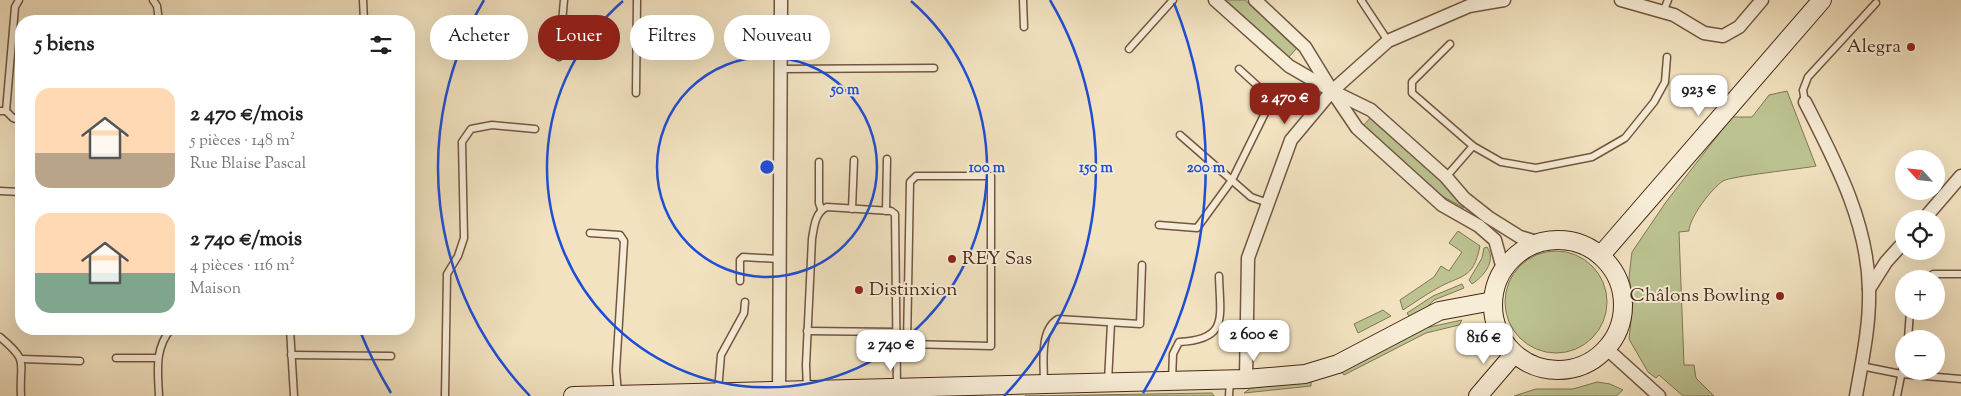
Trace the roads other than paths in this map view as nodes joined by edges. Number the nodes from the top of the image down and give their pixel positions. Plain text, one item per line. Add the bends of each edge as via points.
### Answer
1 (19, 0) edge
2 (153, 0) edge
3 (363, 0) edge
4 (564, 0) edge
5 (637, 0) edge
6 (780, 0) edge
7 (1024, 0) edge
8 (1173, 0) edge
9 (1215, 0) edge
10 (1255, 0) edge
11 (1361, 0) edge
12 (1504, 0) edge
13 (1621, 0) edge
14 (1762, 0) edge
15 (1822, 0) edge
16 (1876, 3) dead end
17 (1665, 6) edge
18 (159, 15) edge
19 (364, 15) edge
20 (563, 15) edge
21 (1024, 26) dead end
22 (1388, 41) junction
23 (1450, 44) dead end
24 (1128, 49) dead end
25 (1667, 57) dead end
26 (934, 68) dead end
27 (780, 69) junction
28 (1239, 69) dead end
29 (1332, 91) junction
30 (636, 93) dead end
31 (1805, 102) joint
32 (3, 111) edge
33 (15, 119) edge
34 (534, 129) dead end
35 (1180, 135) dead end
36 (1473, 146) junction
37 (854, 160) dead end
38 (888, 160) dead end
39 (820, 162) dead end
40 (1961, 176) edge
41 (1446, 177) junction
42 (1232, 180) junction
43 (0, 191) edge
44 (15, 192) edge
45 (1268, 203) junction
46 (852, 208) junction
47 (822, 209) junction
48 (1932, 210) edge
49 (886, 211) junction
50 (1159, 225) dead end
51 (590, 233) dead end
52 (1540, 243) junction
53 (1895, 252) edge
54 (1601, 255) junction
55 (779, 259) junction
56 (1142, 265) dead end
57 (1503, 269) junction
58 (1945, 274) edge
59 (1961, 274) edge
60 (1219, 276) dead end
61 (740, 281) dead end
62 (1869, 289) junction
63 (1492, 301) junction
64 (745, 302) dead end
65 (1110, 322) junction
66 (807, 331) junction
67 (896, 332) junction
68 (166, 335) edge
69 (290, 335) edge
70 (0, 338) edge
71 (897, 344) junction
72 (907, 344) junction
73 (1607, 349) junction
74 (1514, 354) junction
75 (291, 355) junction
76 (391, 356) dead end
77 (116, 358) dead end
78 (157, 358) junction
79 (22, 359) junction
80 (80, 361) dead end
81 (1861, 366) junction
82 (1895, 373) edge
83 (1945, 378) edge
84 (1961, 379) edge
85 (1900, 380) edge
86 (1172, 381) junction
87 (1108, 383) junction
88 (1044, 384) junction
89 (1235, 385) edge
90 (897, 388) junction
91 (807, 390) junction
92 (718, 392) junction
93 (924, 392) edge
94 (779, 393) edge
95 (618, 395) edge
96 (21, 396) edge
97 (159, 396) edge
98 (294, 396) edge
99 (445, 396) edge
100 (573, 396) edge
101 (1478, 396) edge
102 (1659, 396) edge
103 (1856, 396) edge
104 (1897, 396) edge

1 - 32 lane via 15,7
2 - 18 lane via 158,6
3 - 19 lane
4 - 20 lane
5 - 30 lane
6 - 27 street
7 - 21 lane
8 - 24 lane
9 - 29 street via 1289,66
10 - 29 street via 1305,47
11 - 22 lane
12 - 22 street via 1469,6
13 - 17 street
14 - 17 street via 1739,26 1723,36 1704,32
15 - 54 main road
16 - 31 lane via 1808,77 1803,90
22 - 29 street
23 - 36 lane via 1412,82 1412,93
25 - 36 lane via 1665,82 1654,102 1625,138 1592,157 1536,168 1501,162
26 - 27 lane
27 - 55 street
28 - 42 lane via 1272,99
29 - 41 street via 1371,110
29 - 45 street via 1291,140
29 - 57 street via 1357,128 1442,205 1479,226 1495,240
31 - 62 street via 1846,186 1864,244
32 - 33 lane
34 - 99 lane via 492,125 471,130 462,142 464,238 447,274
35 - 42 lane
36 - 41 lane
37 - 46 lane
38 - 49 lane
39 - 47 lane via 818,203
40 - 48 street
41 - 52 street via 1464,198 1504,229
42 - 45 lane via 1251,196
42 - 50 lane via 1197,228
43 - 44 lane
45 - 89 street via 1248,258
46 - 47 lane
46 - 49 lane
47 - 66 lane via 815,220 812,239
49 - 67 lane via 895,214
51 - 95 lane via 620,235 624,241 616,370
52 - 54 main road via 1566,240
52 - 57 main road via 1519,253
53 - 62 street
54 - 73 main road via 1620,283 1624,310 1619,330
55 - 61 lane via 743,257 740,260
55 - 94 street
56 - 65 lane via 1140,324
57 - 63 main road
58 - 59 lane
60 - 86 lane via 1220,324 1211,335 1200,341 1178,342
62 - 81 street via 1868,323
63 - 74 main road via 1494,321
63 - 89 main road via 1439,311 1338,364 1305,374
64 - 92 lane via 744,313 721,355
65 - 87 lane
65 - 88 lane via 1058,319 1051,323 1046,333
66 - 67 lane
66 - 91 lane
67 - 71 lane
68 - 78 lane
69 - 75 lane
70 - 79 lane
71 - 72 lane
71 - 90 lane
72 - 72 lane via 991,346 991,176 916,176 910,182
73 - 74 main road via 1592,362 1573,370 1552,371 1532,366
73 - 102 street
74 - 101 main road
75 - 76 lane
75 - 98 lane
77 - 78 lane
78 - 97 lane
79 - 80 lane
79 - 96 lane
81 - 82 lane
81 - 103 street
83 - 84 lane
85 - 104 lane
86 - 87 main road
86 - 89 main road
87 - 88 main road
88 - 93 main road
90 - 91 main road
90 - 93 main road
91 - 94 main road
92 - 94 main road
92 - 95 main road
95 - 100 main road

